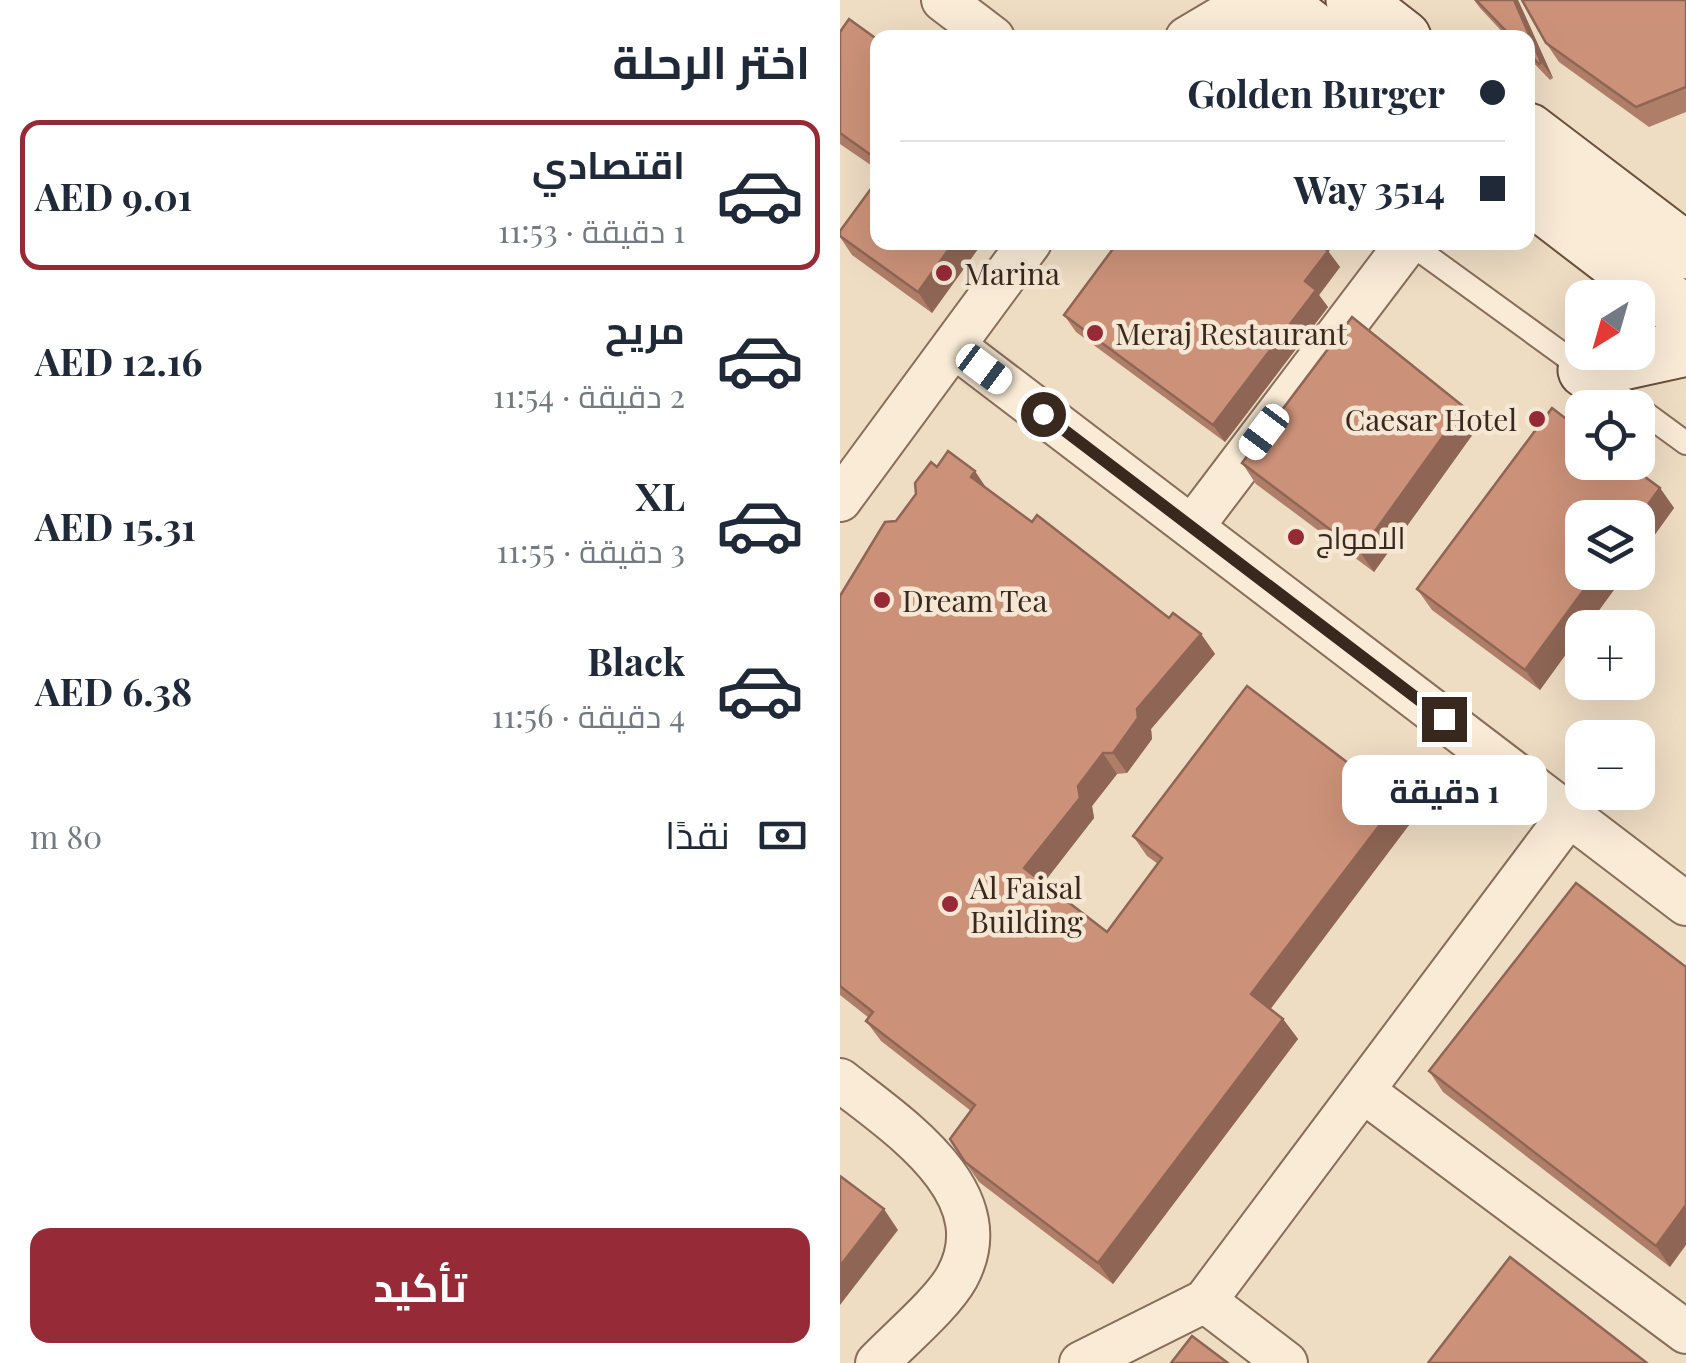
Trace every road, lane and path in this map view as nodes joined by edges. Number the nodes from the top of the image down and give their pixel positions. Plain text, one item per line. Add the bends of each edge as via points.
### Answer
1 (942, 0) edge
2 (1354, 0) edge
3 (1296, 17) edge
4 (1190, 28) edge
5 (981, 30) edge
6 (1393, 30) edge
7 (1535, 137) edge
8 (1535, 199) edge
9 (1024, 250) edge
10 (1402, 250) edge
11 (1419, 250) edge
12 (1686, 251) edge
13 (1686, 315) edge
14 (954, 346) junction
15 (1686, 348) edge
16 (1565, 355) edge
17 (1655, 355) edge
18 (1586, 370) edge
19 (1613, 390) edge
20 (1655, 421) edge
21 (1686, 443) edge
22 (840, 500) edge
23 (1192, 528) junction
24 (1569, 814) junction
25 (1686, 904) edge
26 (840, 1080) edge
27 (1363, 1091) junction
28 (1205, 1301) junction
29 (1686, 1332) edge
30 (877, 1363) edge
31 (1082, 1363) edge
32 (1286, 1363) edge

1 - 5 street
2 - 6 main road
3 - 4 street via 1221,18
7 - 12 main road
8 - 13 main road
9 - 14 street
10 - 23 street
11 - 16 lane
14 - 22 street
14 - 23 street
15 - 17 main road
18 - 19 lane
20 - 21 lane
23 - 24 street
24 - 25 street
24 - 27 street
26 - 30 street via 941,1166 960,1204 967,1244 956,1278
27 - 28 street
27 - 29 street
28 - 31 street
28 - 32 street

